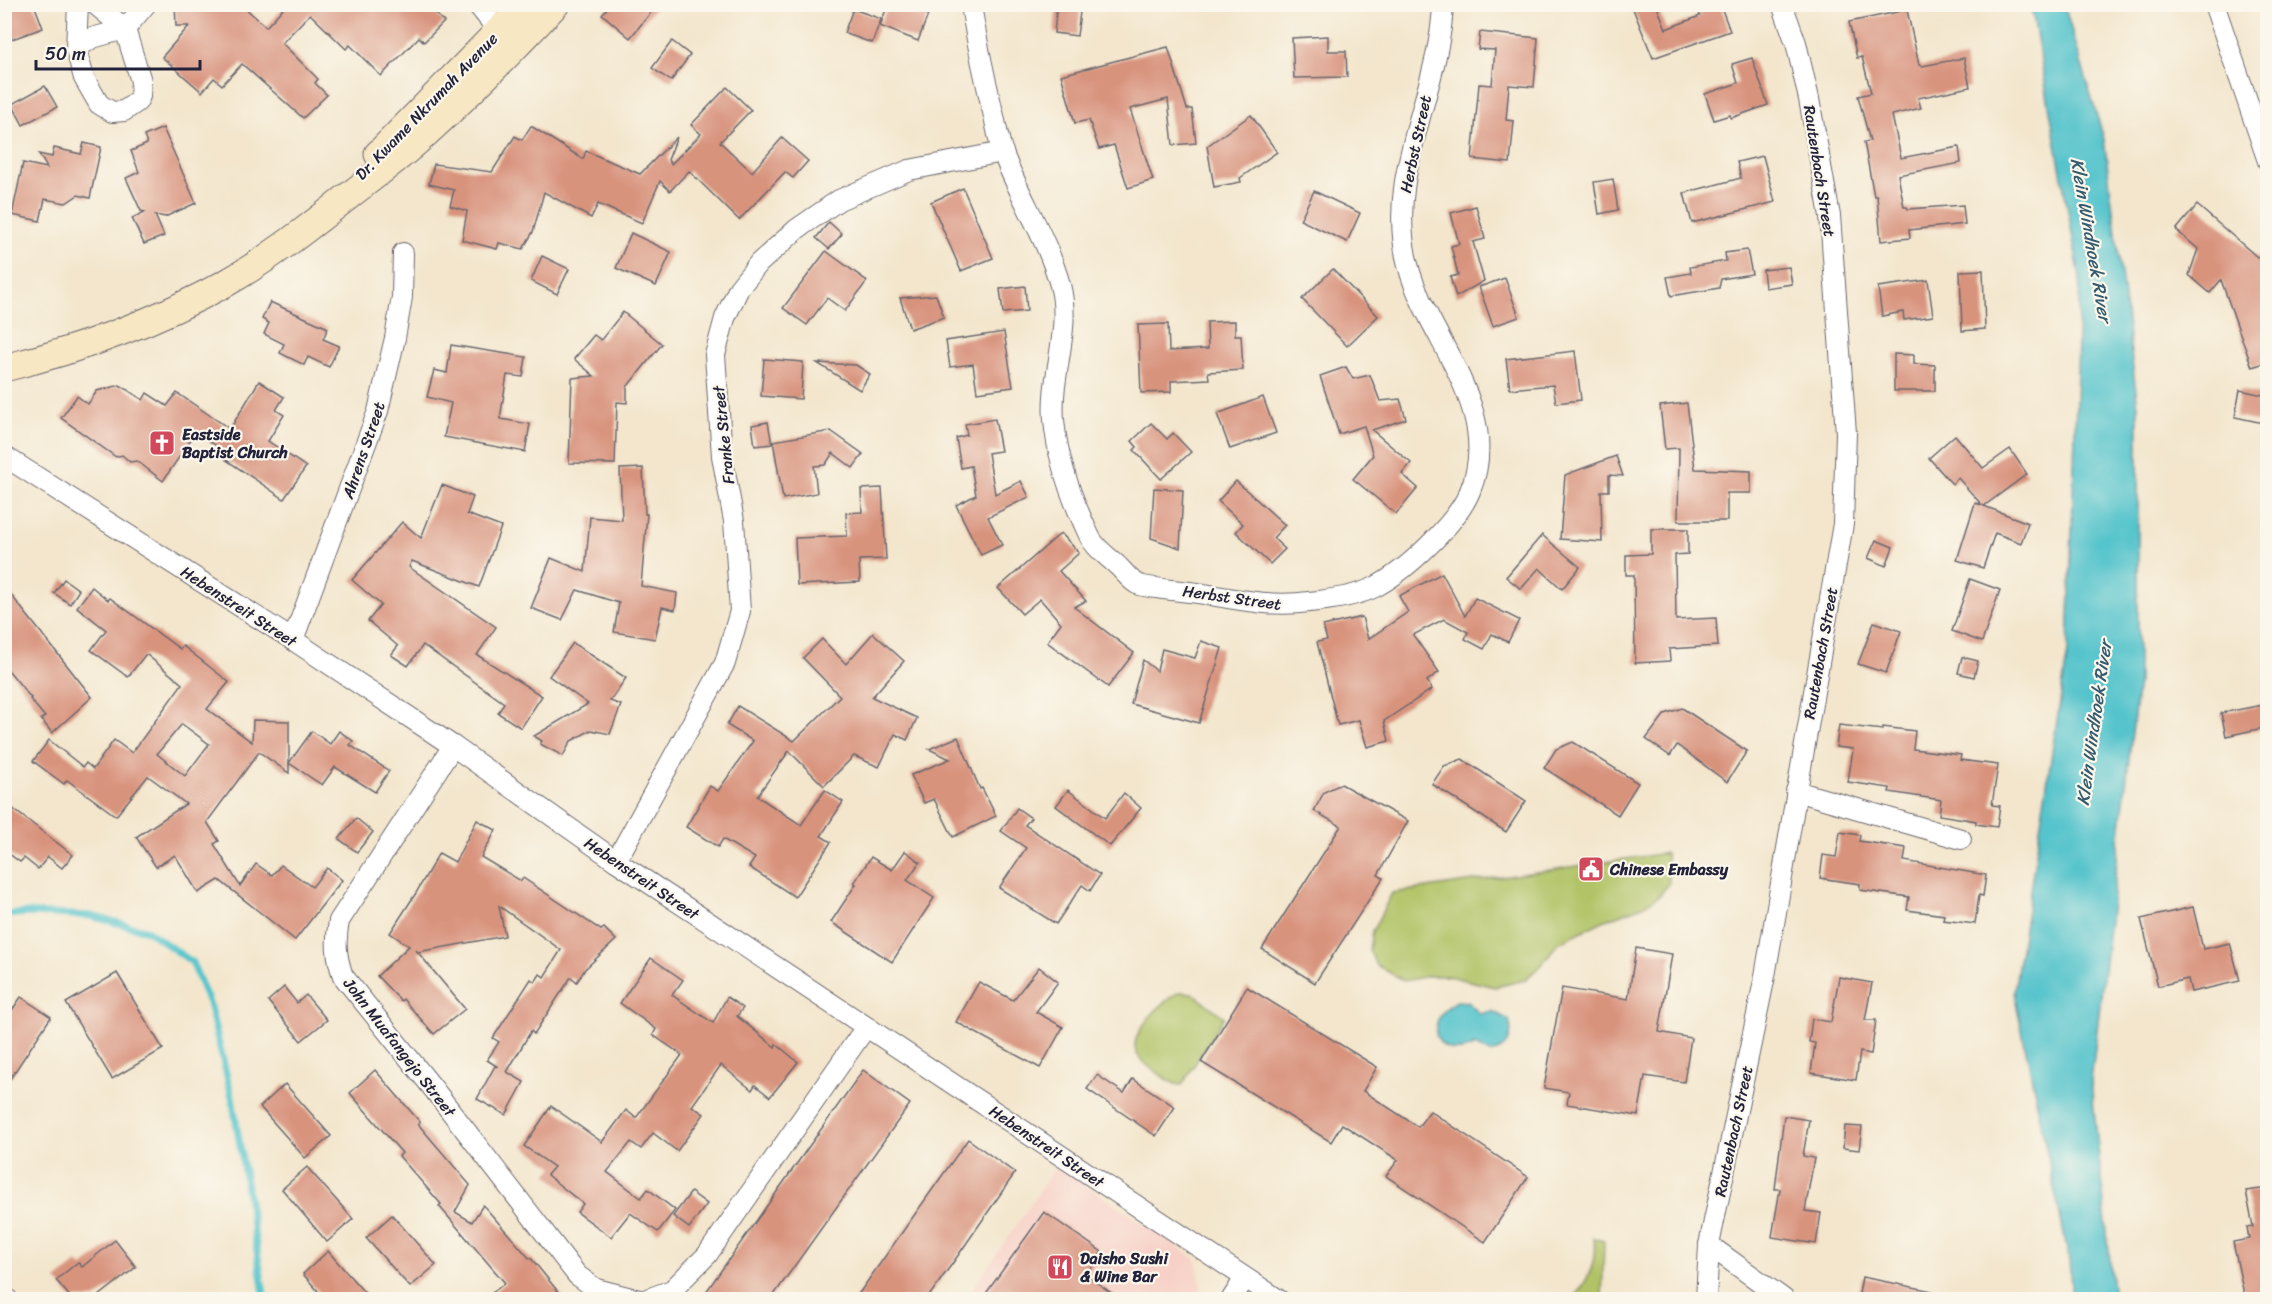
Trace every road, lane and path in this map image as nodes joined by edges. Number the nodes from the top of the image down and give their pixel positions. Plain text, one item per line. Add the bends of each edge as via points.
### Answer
1 (78, 4) edge
2 (95, 4) edge
3 (146, 4) edge
4 (477, 4) edge
5 (525, 4) edge
6 (556, 4) edge
7 (971, 4) edge
8 (1443, 4) edge
9 (1782, 4) edge
10 (2214, 4) edge
11 (125, 29) junction
12 (506, 40) junction
13 (76, 49) junction
14 (1003, 152) junction
15 (2268, 161) edge
16 (403, 253) dead end
17 (4, 368) edge
18 (4, 456) edge
19 (293, 640) junction
20 (453, 746) junction
21 (1796, 791) junction
22 (1961, 839) dead end
23 (616, 861) junction
24 (866, 1027) junction
25 (1709, 1245) junction
26 (1245, 1278) junction
27 (4, 1295) edge
28 (8, 1299) edge
29 (639, 1299) edge
30 (645, 1299) edge
31 (1231, 1299) edge
32 (1279, 1299) edge
33 (1706, 1299) edge
34 (1785, 1299) edge

1 - 13 street
2 - 11 street
3 - 11 street
4 - 12 street
5 - 12 street, Dr. Kwame Nkrumah Avenue
6 - 12 street, Dr. Kwame Nkrumah Avenue
7 - 14 street, Herbst Street via 976,44
8 - 14 street, Herbst Street via 1435,58 1415,129 1401,206 1402,234 1408,267 1458,371 1479,429 1478,463 1471,490 1458,513 1401,570 1373,588 1325,601 1285,605 1244,602 1137,584 1093,543 1069,491 1054,419 1063,328 1061,288 1045,242
9 - 21 street, Rautenbach Street via 1809,99 1830,216 1846,433 1843,524
10 - 15 street
11 - 13 street via 92,39
11 - 13 street via 141,81 137,102 124,111 112,112 99,104 84,78
12 - 17 street, Dr. Kwame Nkrumah Avenue via 419,140 331,210 230,281 149,321 52,356
14 - 23 street, Franke Street via 909,170 839,200 797,229 759,263 739,288 725,318 715,355 740,611 725,663
16 - 19 street, Ahrens Street via 402,297 378,411
18 - 19 street, Hebenstreit Street
19 - 20 street, Hebenstreit Street
20 - 23 street, Hebenstreit Street
20 - 29 street, John Muafangejo Street via 339,921 335,943 338,962 343,976 577,1275 596,1289
21 - 22 street
21 - 25 street, Rautenbach Street via 1765,976
23 - 24 street, Hebenstreit Street
24 - 26 street, Hebenstreit Street
24 - 30 street via 707,1255 672,1290
25 - 33 street, Rautenbach Street
25 - 34 street
26 - 31 street
26 - 32 street, Hebenstreit Street
27 - 28 street

